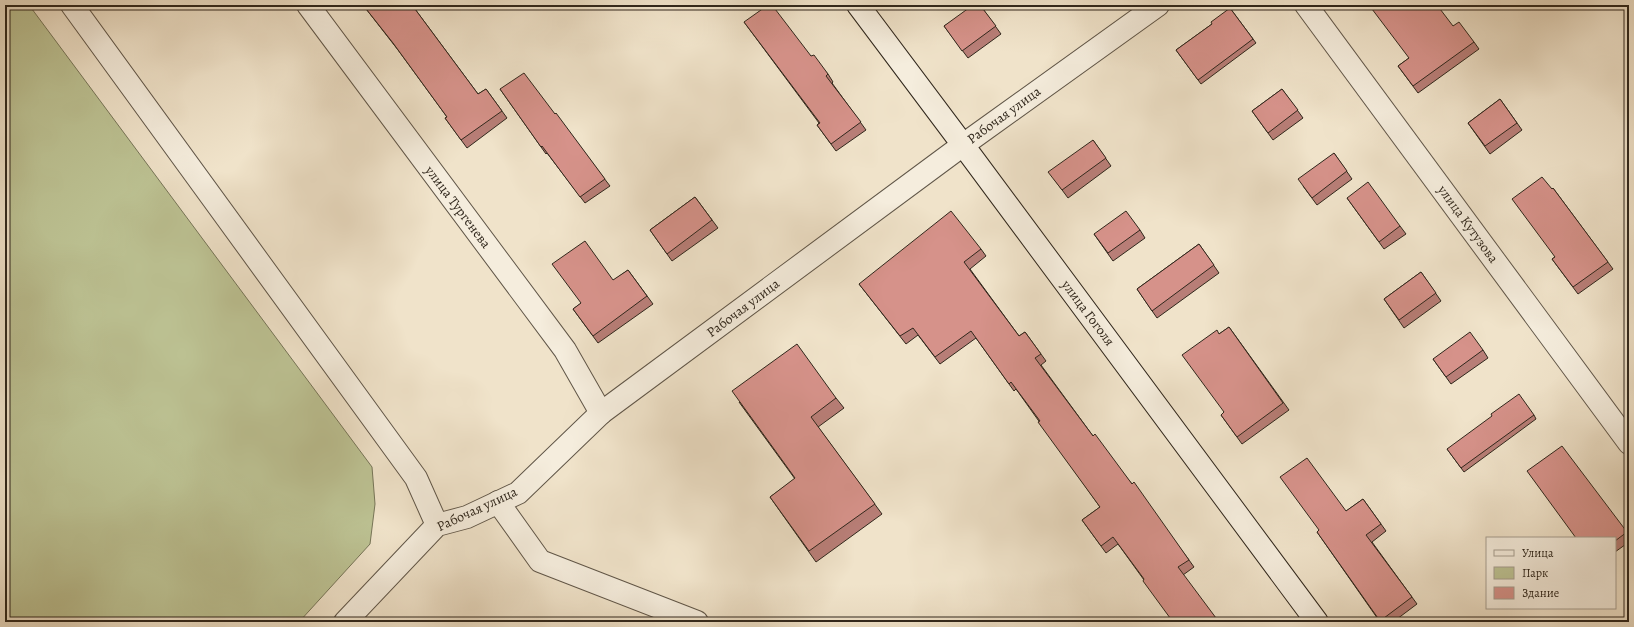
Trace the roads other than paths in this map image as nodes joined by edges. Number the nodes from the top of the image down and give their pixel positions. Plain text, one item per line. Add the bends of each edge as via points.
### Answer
1 (72, 5) edge
2 (308, 5) edge
3 (858, 5) edge
4 (1158, 5) edge
5 (1306, 5) edge
6 (963, 145) junction
7 (601, 414) junction
8 (1629, 443) edge
9 (498, 502) junction
10 (438, 524) junction
11 (345, 622) edge
12 (697, 622) edge
13 (1317, 622) edge

1 - 10 street via 416,478
2 - 7 street, улица Тургенева via 565,350
3 - 6 street, улица Гоголя
4 - 6 street, Рабочая улица
5 - 8 street, улица Кутузова
6 - 7 street, Рабочая улица
6 - 13 street, улица Гоголя
7 - 9 street, Рабочая улица via 518,493
9 - 10 street, Рабочая улица via 467,517
9 - 12 street via 540,562
10 - 11 street, Рабочая улица

